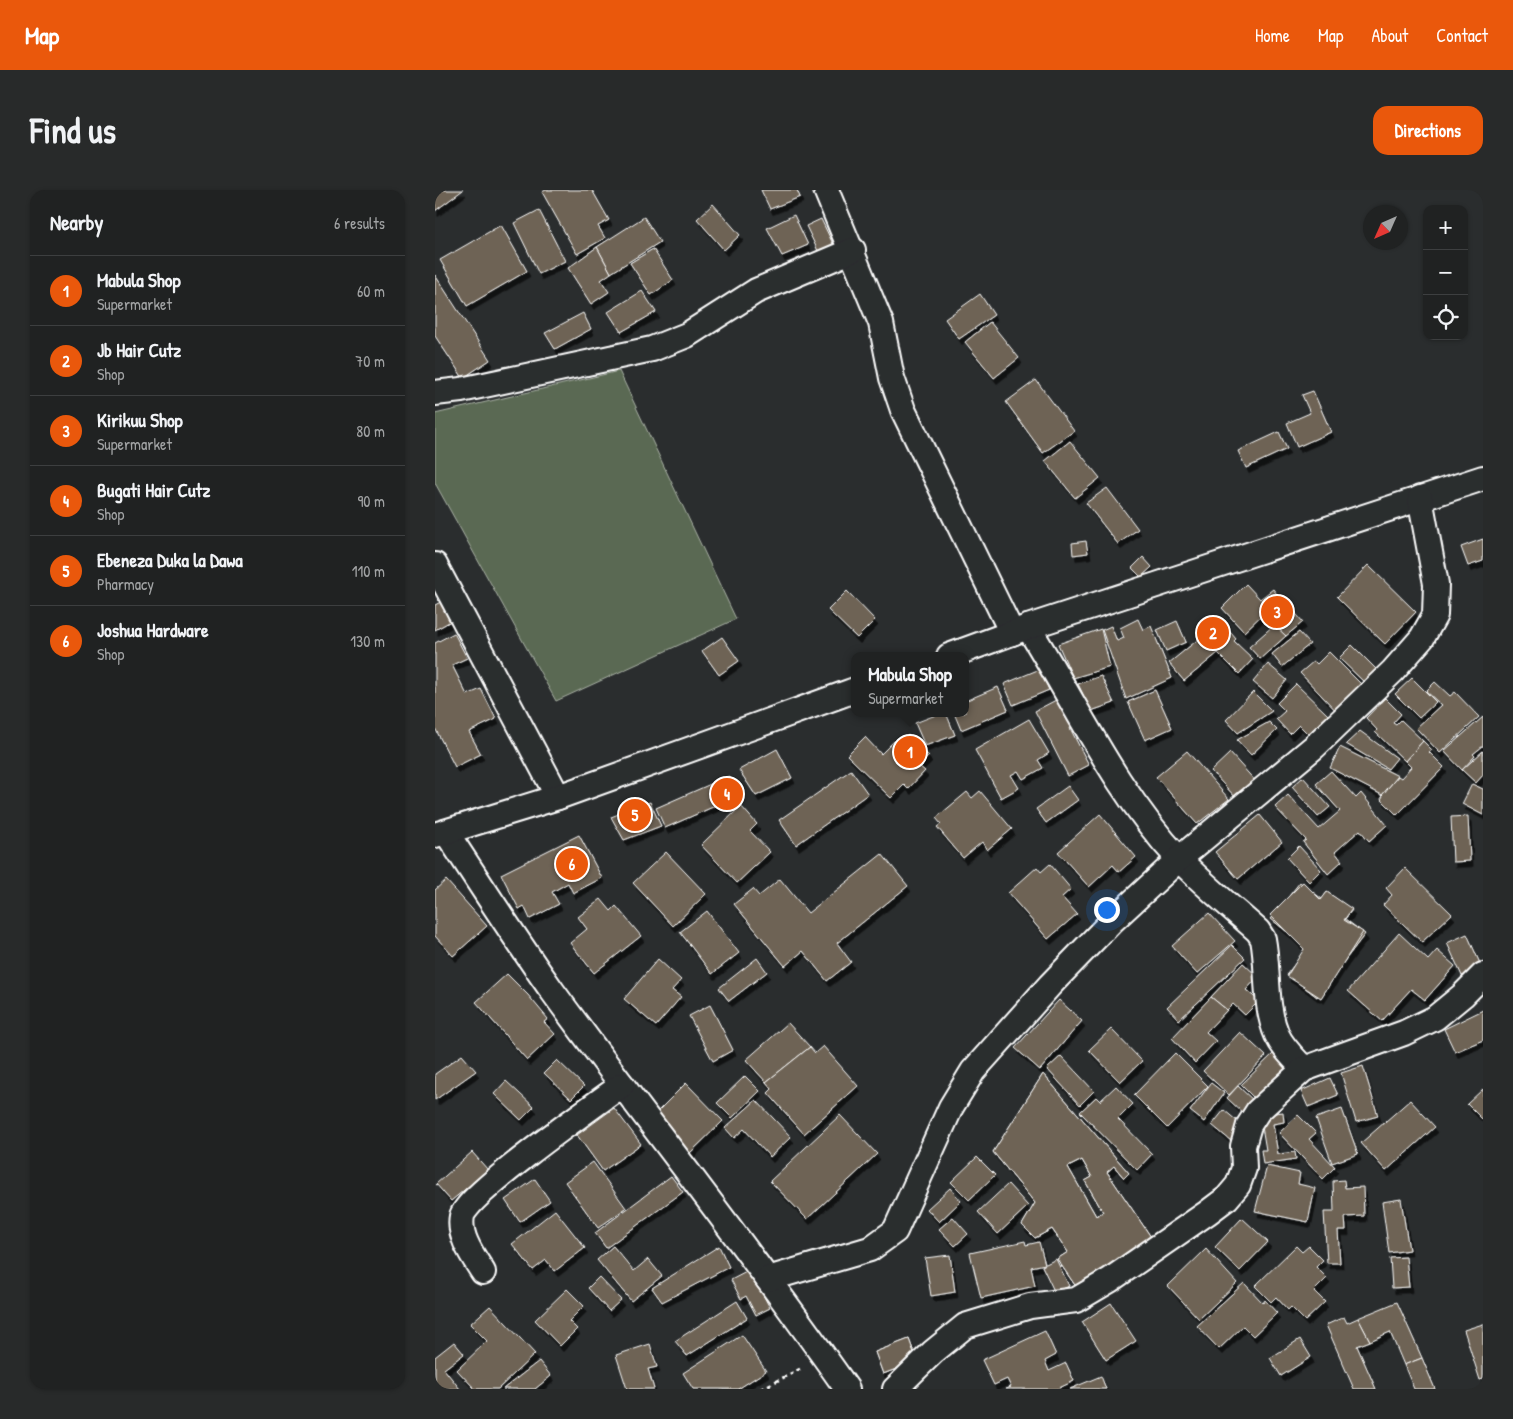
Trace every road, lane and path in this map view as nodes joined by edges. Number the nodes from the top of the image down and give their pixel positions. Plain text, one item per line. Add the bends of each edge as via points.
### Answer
1 (826, 190) edge
2 (853, 250) junction
3 (435, 393) edge
4 (1483, 478) edge
5 (1420, 498) junction
6 (435, 565) edge
7 (1020, 630) junction
8 (960, 652) edge
9 (851, 691) edge
10 (557, 797) junction
11 (440, 834) edge
12 (1179, 859) junction
13 (1483, 975) edge
14 (1304, 1069) junction
15 (622, 1085) junction
16 (483, 1272) dead end
17 (768, 1279) junction
18 (825, 1357) junction
19 (761, 1389) edge
20 (847, 1389) edge
21 (895, 1389) edge

1 - 2 street
2 - 3 street via 756,290 687,335 652,349
2 - 7 street via 881,322 892,378 903,410
4 - 5 street
5 - 7 street
5 - 12 street via 1436,584 1435,615 1422,638 1393,671 1313,747
6 - 10 street
7 - 8 street
7 - 12 street via 1133,801
9 - 10 street
10 - 11 street
11 - 15 street
12 - 14 street via 1263,939 1269,999 1277,1035 1286,1051
12 - 17 street via 1112,921 973,1071 951,1107 895,1231 870,1249
13 - 14 street via 1435,1018 1404,1033
14 - 21 street via 1258,1111 1249,1125 1243,1146 1244,1168 1238,1185 1227,1198 1076,1300 1030,1306 965,1326
15 - 16 street via 530,1152 470,1202 462,1215 463,1234
15 - 17 street
17 - 18 street
18 - 19 path
18 - 20 street

